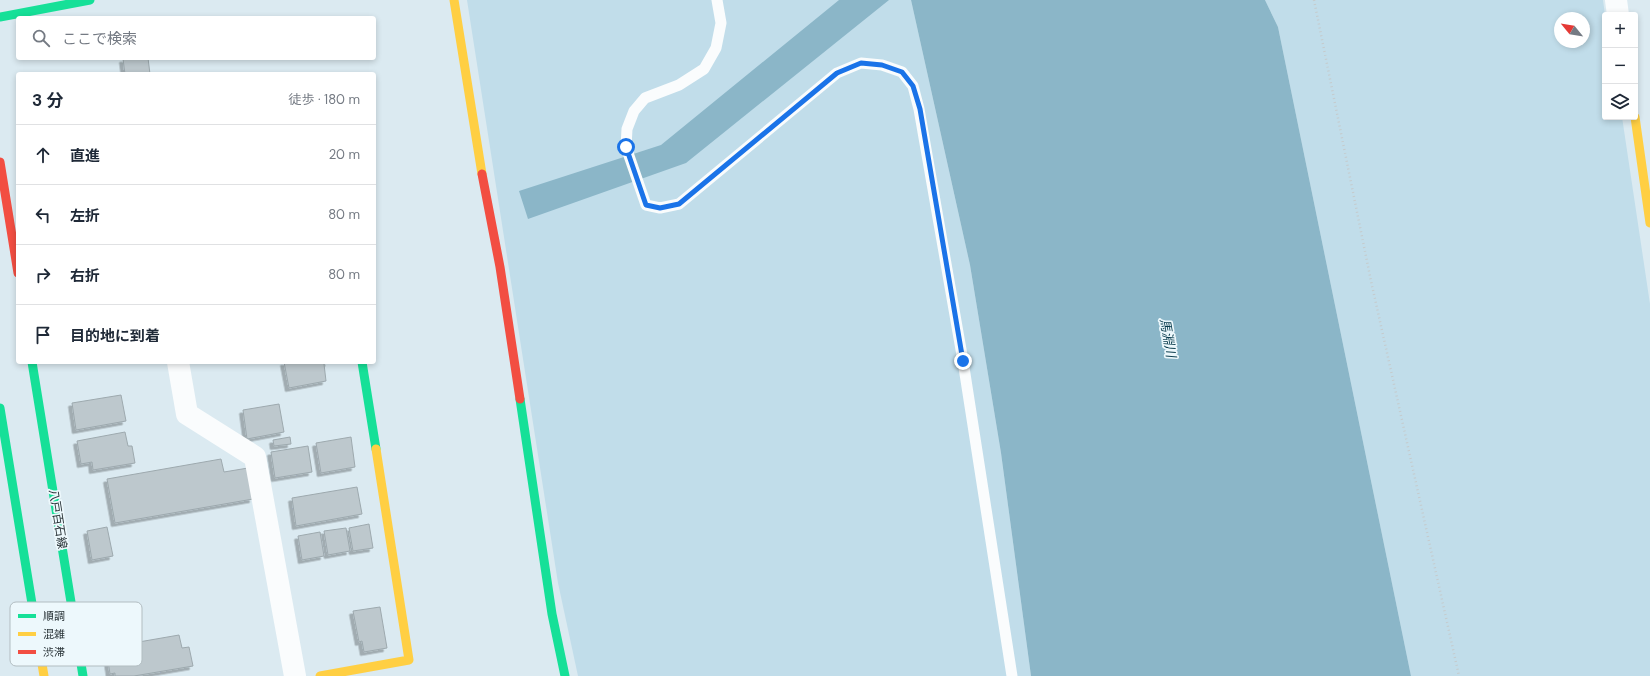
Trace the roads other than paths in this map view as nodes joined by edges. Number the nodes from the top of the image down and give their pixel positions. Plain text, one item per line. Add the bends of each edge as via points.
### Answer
1 (90, 0) edge
2 (454, 0) edge
3 (717, 0) edge
4 (1616, 0) edge
5 (1618, 12) edge
6 (0, 17) edge
7 (1635, 120) edge
8 (0, 162) edge
9 (1650, 223) edge
10 (16, 261) edge
11 (32, 364) edge
12 (178, 364) edge
13 (362, 364) edge
14 (0, 408) edge
15 (32, 602) edge
16 (71, 602) edge
17 (42, 666) edge
18 (81, 666) edge
19 (44, 676) edge
20 (83, 676) edge
21 (295, 676) edge
22 (320, 676) edge
23 (565, 676) edge
24 (1012, 676) edge

1 - 6 street
2 - 23 street via 475,136 500,267 552,614
3 - 24 lane via 721,23 716,48 704,69 679,85 645,98 634,111 626,129 626,147 646,205 660,208 679,204 837,73 861,63 882,65 902,72 913,86 920,109 963,361
4 - 5 street
7 - 9 street
8 - 10 street
11 - 16 street, 八戸百石線
12 - 21 street via 187,414 255,457
13 - 22 street via 409,660
14 - 15 street
17 - 19 street
18 - 20 street, 八戸百石線

